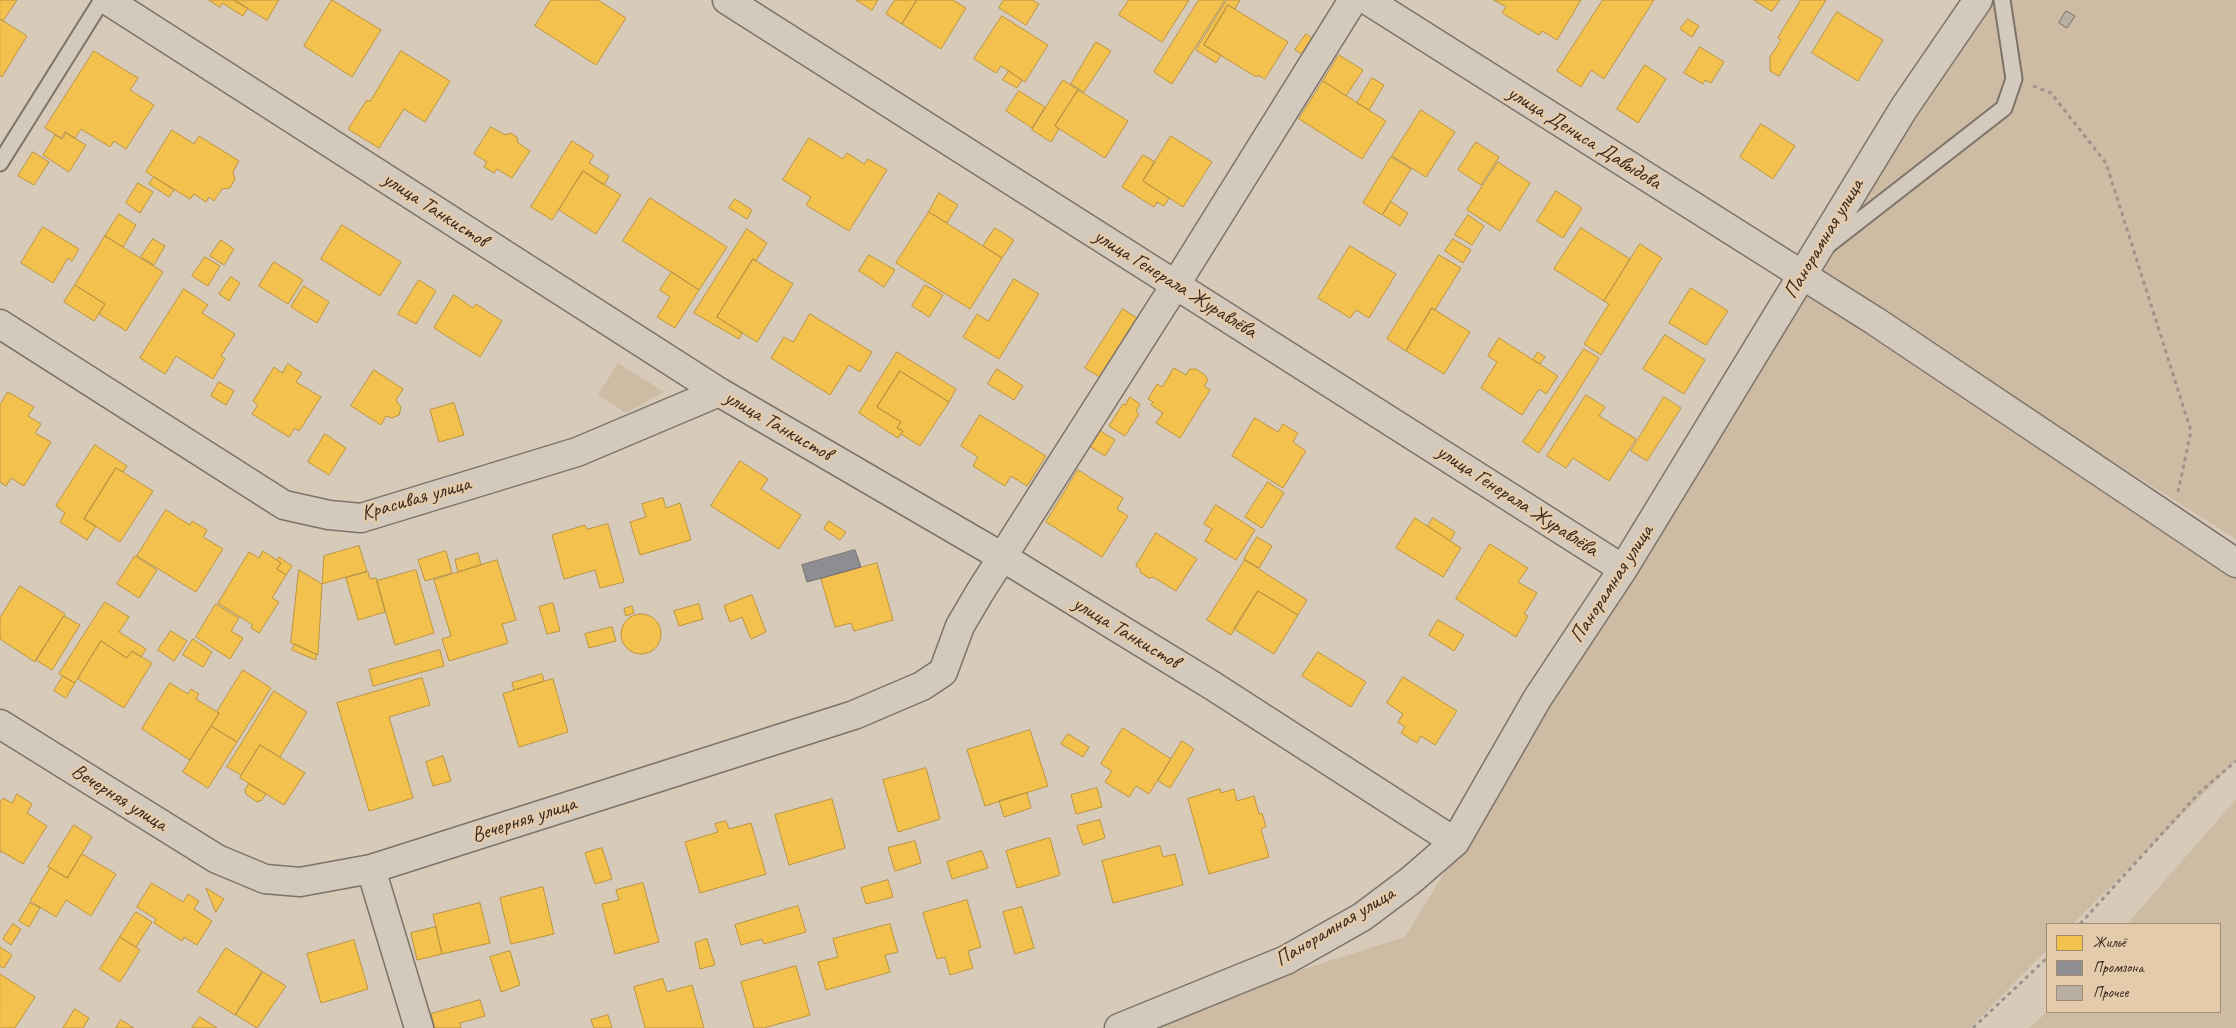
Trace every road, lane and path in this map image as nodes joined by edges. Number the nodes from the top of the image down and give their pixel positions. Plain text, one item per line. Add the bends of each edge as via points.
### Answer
1 (102, 0) edge
2 (107, 0) edge
3 (727, 0) edge
4 (1353, 0) edge
5 (1367, 0) edge
6 (1978, 0) edge
7 (2002, 0) edge
8 (2014, 79) junction
9 (0, 163) edge
10 (1807, 266) junction
11 (1176, 284) junction
12 (0, 324) edge
13 (719, 392) junction
14 (2172, 520) junction
15 (1004, 558) junction
16 (2236, 563) edge
17 (1623, 569) junction
18 (0, 724) edge
19 (2236, 760) edge
20 (1455, 842) junction
21 (371, 869) junction
22 (2081, 923) edge
23 (2046, 959) edge
24 (419, 1028) edge
25 (1119, 1028) edge
26 (1973, 1028) edge

1 - 9 lane
2 - 13 street, улица Танкистов
3 - 11 street, улица Генерала Журавлёва
4 - 11 street, Вечерняя улица
5 - 10 street, улица Дениса Давыдова
6 - 10 street, Панорамная улица via 1904,108
7 - 8 lane
8 - 10 lane via 2004,108
8 - 14 path via 2051,93 2106,163 2191,431
10 - 14 street, улица Дениса Давыдова via 1875,321
10 - 17 street, Панорамная улица
11 - 15 street, Вечерняя улица
11 - 17 street, улица Генерала Журавлёва
12 - 13 street, Красивая улица via 284,505 329,515 361,518 577,452
13 - 15 street, улица Танкистов
14 - 16 street, улица Дениса Давыдова
15 - 20 street, улица Танкистов via 1213,686
15 - 21 street, Вечерняя улица via 960,626 943,672 922,686 854,715
17 - 20 street, Панорамная улица via 1537,700
18 - 21 street, Вечерняя улица via 216,859 265,879 300,882
19 - 22 path via 2200,792
20 - 25 street, Панорамная улица via 1362,917 1286,960
21 - 24 street
23 - 26 path

